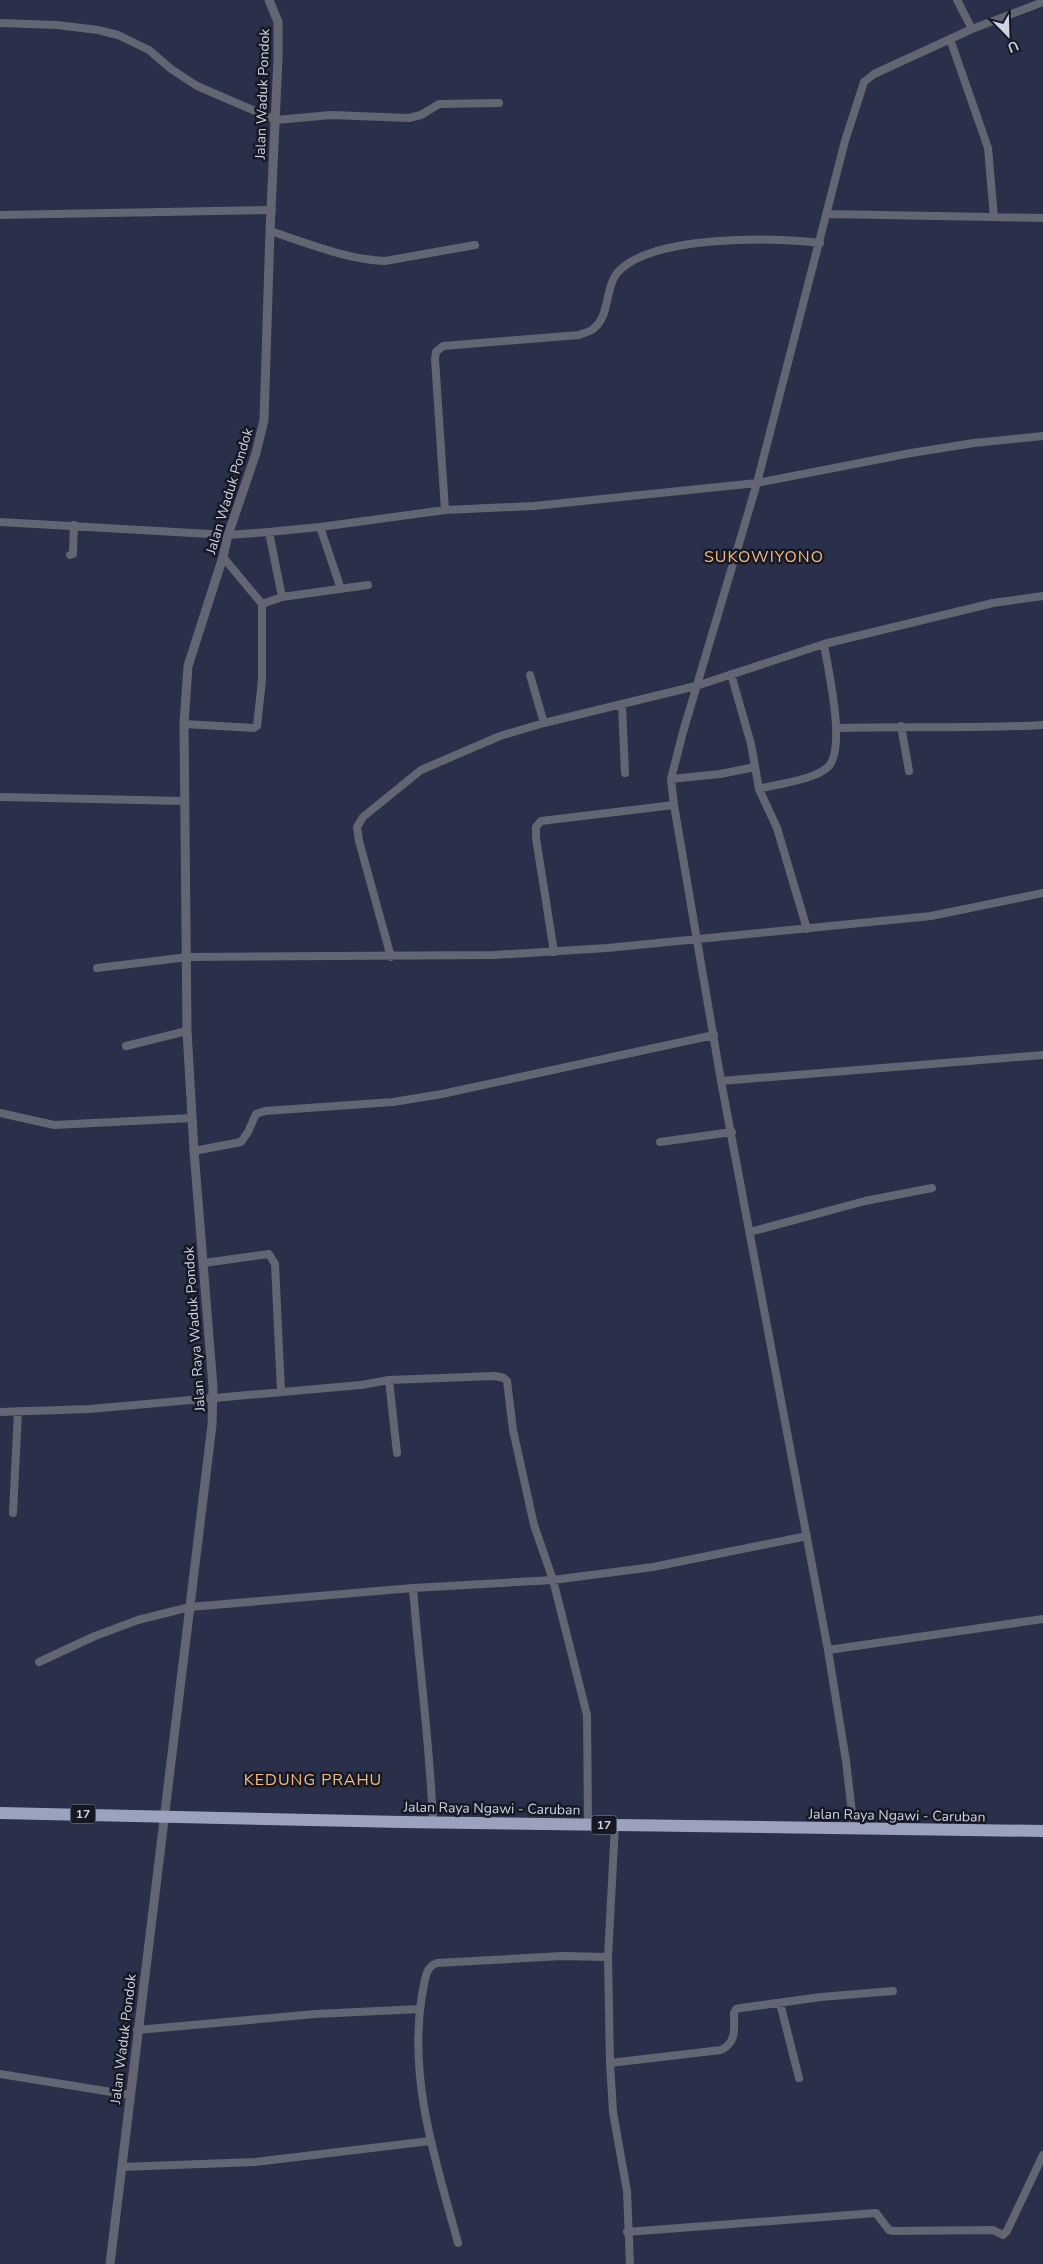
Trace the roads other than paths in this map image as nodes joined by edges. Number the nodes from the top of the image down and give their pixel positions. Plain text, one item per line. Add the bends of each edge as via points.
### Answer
1 (269, 0) edge
2 (957, 0) edge
3 (1043, 2) edge
4 (0, 23) edge
5 (972, 30) junction
6 (950, 40) junction
7 (499, 103) dead end
8 (276, 120) junction
9 (0, 206) edge
10 (272, 210) junction
11 (828, 214) junction
12 (0, 215) edge
13 (994, 217) junction
14 (1043, 218) edge
15 (270, 231) junction
16 (820, 243) junction
17 (475, 246) dead end
18 (1043, 436) edge
19 (757, 483) junction
20 (445, 510) junction
21 (0, 522) edge
22 (74, 525) junction
23 (320, 527) junction
24 (269, 532) junction
25 (228, 535) junction
26 (70, 555) dead end
27 (223, 557) junction
28 (368, 585) dead end
29 (341, 589) junction
30 (1043, 596) edge
31 (282, 597) junction
32 (262, 604) junction
33 (824, 644) junction
34 (731, 674) junction
35 (530, 676) dead end
36 (696, 686) junction
37 (622, 705) junction
38 (544, 723) junction
39 (184, 724) junction
40 (1043, 725) edge
41 (901, 726) junction
42 (837, 728) junction
43 (755, 767) junction
44 (909, 771) dead end
45 (625, 773) dead end
46 (671, 779) junction
47 (759, 789) junction
48 (0, 797) edge
49 (185, 801) junction
50 (674, 805) junction
51 (1043, 893) edge
52 (807, 929) junction
53 (697, 939) junction
54 (554, 952) junction
55 (188, 957) junction
56 (391, 957) junction
57 (97, 968) dead end
58 (187, 1031) junction
59 (714, 1035) junction
60 (126, 1046) dead end
61 (1043, 1055) edge
62 (722, 1081) junction
63 (0, 1113) edge
64 (192, 1118) junction
65 (732, 1132) junction
66 (660, 1142) dead end
67 (194, 1151) junction
68 (932, 1188) dead end
69 (750, 1232) junction
70 (204, 1263) junction
71 (388, 1380) junction
72 (281, 1391) junction
73 (213, 1397) junction
74 (18, 1411) junction
75 (0, 1412) edge
76 (398, 1453) dead end
77 (13, 1513) dead end
78 (807, 1536) junction
79 (553, 1580) junction
80 (413, 1588) junction
81 (190, 1607) junction
82 (1043, 1619) edge
83 (828, 1650) junction
84 (39, 1662) dead end
85 (0, 1813) edge
86 (165, 1818) junction
87 (434, 1823) junction
88 (588, 1824) junction
89 (615, 1825) junction
90 (854, 1830) junction
91 (1043, 1831) edge
92 (608, 1957) junction
93 (893, 1991) dead end
94 (780, 2003) junction
95 (420, 2009) junction
96 (137, 2030) junction
97 (610, 2063) junction
98 (0, 2074) edge
99 (799, 2078) dead end
100 (130, 2095) junction
101 (430, 2141) junction
102 (1043, 2155) edge
103 (122, 2168) junction
104 (627, 2232) junction
105 (458, 2243) dead end
106 (110, 2264) edge
107 (630, 2264) edge

1 - 8 street, Jalan Waduk Pondok via 278,22
2 - 5 street
3 - 5 street
4 - 8 street via 57,25 118,35 149,50 197,86
5 - 6 street
6 - 11 street via 874,74 864,82 845,141
6 - 13 street via 988,148
7 - 8 street via 439,104 409,118 331,115
8 - 10 street, Jalan Waduk Pondok
9 - 12 street
10 - 12 street
10 - 15 street, Jalan Waduk Pondok
11 - 13 street
11 - 16 street
13 - 14 street
15 - 17 street via 344,254 384,261
15 - 25 street, Jalan Waduk Pondok via 264,420
16 - 19 street
16 - 20 street via 764,238 690,244 655,252 619,271 612,282 601,319 593,329 579,335 443,346 436,352 435,359
18 - 19 street via 911,453
19 - 20 street via 534,506
19 - 36 street
20 - 23 street
21 - 22 street
22 - 25 street
22 - 26 street via 73,554
23 - 24 street
23 - 29 street
24 - 25 street
24 - 31 street
25 - 27 street, Jalan Waduk Pondok
27 - 32 street
27 - 39 street, Jalan Waduk Pondok via 188,666
28 - 29 street
29 - 31 street
30 - 33 street via 993,603
31 - 32 street
32 - 39 street via 262,680 257,726
33 - 34 street
33 - 42 street
34 - 36 street
34 - 43 street
35 - 38 street
36 - 37 street
36 - 46 street
37 - 38 street
37 - 45 street
38 - 56 street via 500,736 430,765 363,818 357,827
39 - 49 street, Jalan Waduk Pondok
40 - 41 street via 982,728
41 - 42 street
41 - 44 street
42 - 47 street via 829,766 813,776
43 - 46 street
43 - 47 street
46 - 50 street
47 - 52 street via 777,828
48 - 49 street
49 - 55 street, Jalan Waduk Pondok
50 - 53 street
50 - 54 street via 541,820 536,827 536,838
51 - 52 street via 932,916
52 - 53 street
53 - 54 street
53 - 59 street
54 - 56 street
55 - 56 street
55 - 57 street
55 - 58 street, Jalan Raya Waduk Pondok
58 - 60 street
58 - 64 street, Jalan Raya Waduk Pondok
59 - 62 street
59 - 67 street via 442,1094 393,1102 265,1111 256,1114 241,1142
61 - 62 street
62 - 65 street
63 - 64 street via 54,1125
64 - 67 street, Jalan Raya Waduk Pondok
65 - 66 street
65 - 69 street
67 - 70 street, Jalan Raya Waduk Pondok
68 - 69 street via 865,1201
69 - 78 street
70 - 72 street via 269,1254 274,1264
70 - 73 street, Jalan Raya Waduk Pondok
71 - 72 street
71 - 76 street
71 - 79 street via 504,1378 534,1525
72 - 73 street
73 - 74 street via 90,1409
73 - 81 street, Jalan Raya Waduk Pondok
74 - 75 street
74 - 77 street
78 - 79 street via 653,1567
78 - 83 street
79 - 80 street
79 - 88 street via 587,1715
80 - 81 street
80 - 87 street
81 - 84 street via 104,1632
81 - 86 street, Jalan Raya Waduk Pondok
82 - 83 street
83 - 90 street
85 - 86 highway, Jalan Raya Ngawi - Caruban / 17
86 - 87 highway, Jalan Raya Ngawi - Caruban / 17
86 - 96 street, Jalan Waduk Pondok
87 - 88 highway, Jalan Raya Ngawi - Caruban / 17
88 - 89 highway, Jalan Raya Ngawi - Caruban / 17
89 - 90 highway, Jalan Raya Ngawi - Caruban / 17
89 - 92 street
90 - 91 highway, Jalan Raya Ngawi - Caruban / 17
92 - 95 street via 562,1956 431,1964
92 - 97 street
93 - 94 street
94 - 97 street via 736,2009 733,2040 730,2046 720,2050
94 - 99 street
95 - 96 street via 316,2014
95 - 101 street via 420,2090
96 - 100 street, Jalan Waduk Pondok
97 - 104 street via 613,2112 627,2191
98 - 100 street
100 - 103 street, Jalan Waduk Pondok
101 - 103 street via 255,2162
101 - 105 street
102 - 104 street via 1003,2235 993,2230 893,2231 876,2213
103 - 106 street, Jalan Waduk Pondok
104 - 107 street

